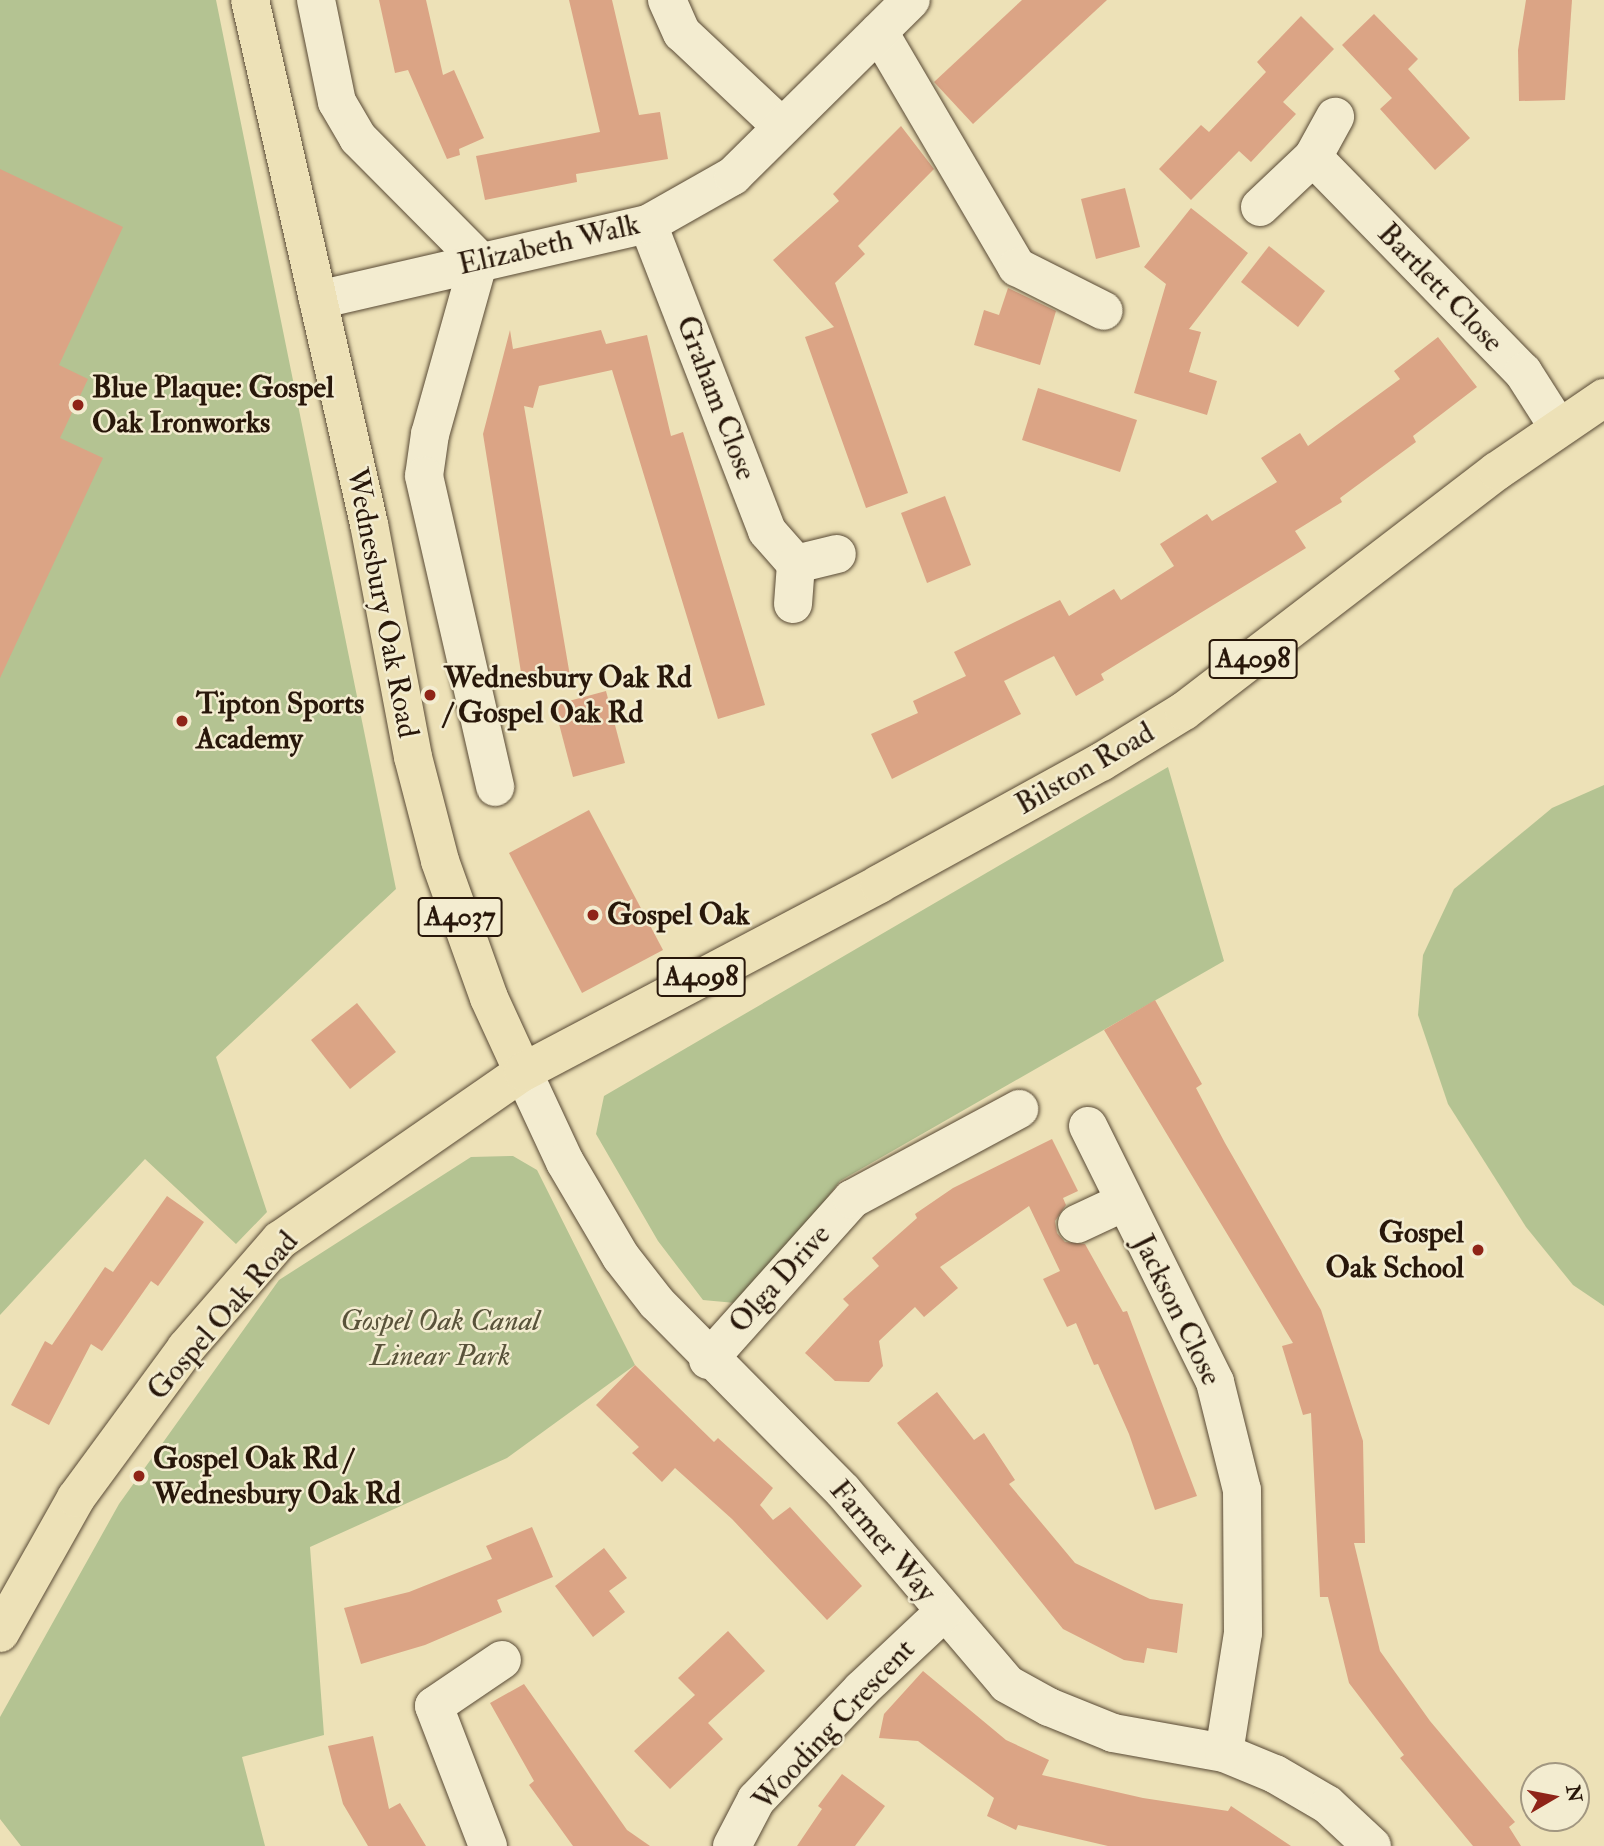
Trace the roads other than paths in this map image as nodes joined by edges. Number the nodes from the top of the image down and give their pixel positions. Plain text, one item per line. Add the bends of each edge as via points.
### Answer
1 (250, 0) edge
2 (317, 0) edge
3 (667, 0) edge
4 (911, 0) edge
5 (879, 32) junction
6 (1335, 117) dead end
7 (782, 127) junction
8 (1313, 157) junction
9 (1260, 207) dead end
10 (648, 224) junction
11 (479, 260) junction
12 (318, 300) junction
13 (1104, 311) dead end
14 (1604, 398) edge
15 (1558, 427) junction
16 (836, 554) dead end
17 (796, 564) junction
18 (793, 604) dead end
19 (495, 787) dead end
20 (523, 1072) junction
21 (1019, 1109) dead end
22 (1088, 1126) dead end
23 (1124, 1202) junction
24 (1077, 1224) dead end
25 (708, 1360) junction
26 (944, 1612) junction
27 (0, 1633) edge
28 (502, 1660) dead end
29 (1224, 1753) junction
30 (488, 1846) edge
31 (732, 1846) edge
32 (1372, 1846) edge

1 - 12 main road, Wednesbury Oak Road / A4037
2 - 11 street via 337,102 358,138
3 - 7 street via 682,33
4 - 5 street, Elizabeth Walk
5 - 7 street, Elizabeth Walk
5 - 13 street via 1017,267
6 - 8 street
7 - 10 street, Elizabeth Walk via 733,176
8 - 9 street
8 - 15 street, Bartlett Close via 1522,372
10 - 11 street, Elizabeth Walk
10 - 17 street, Graham Close via 767,531
11 - 12 street, Elizabeth Walk
11 - 19 street via 430,434 424,476
12 - 20 main road, Wednesbury Oak Road / A4037 via 369,524 413,757 440,862 489,998
14 - 15 main road, Bilston Road / A4098
15 - 20 main road, Bilston Road / A4098 via 1184,711 891,877
16 - 17 street
17 - 18 street
20 - 25 street, Farmer Way via 565,1162 621,1257
20 - 27 main road, Gospel Oak Road via 280,1240 186,1348 76,1498
21 - 25 street, Olga Drive via 852,1199
22 - 23 street, Jackson Close
23 - 24 street, Jackson Close
23 - 29 street, Jackson Close via 1215,1382 1242,1490 1243,1633
25 - 26 street, Farmer Way via 787,1431
26 - 29 street, Farmer Way via 1007,1684 1049,1707 1113,1733
26 - 31 street, Wooding Crescent via 862,1689 756,1800
28 - 30 street via 434,1706
29 - 32 street, Farmer Way via 1275,1774 1328,1805

